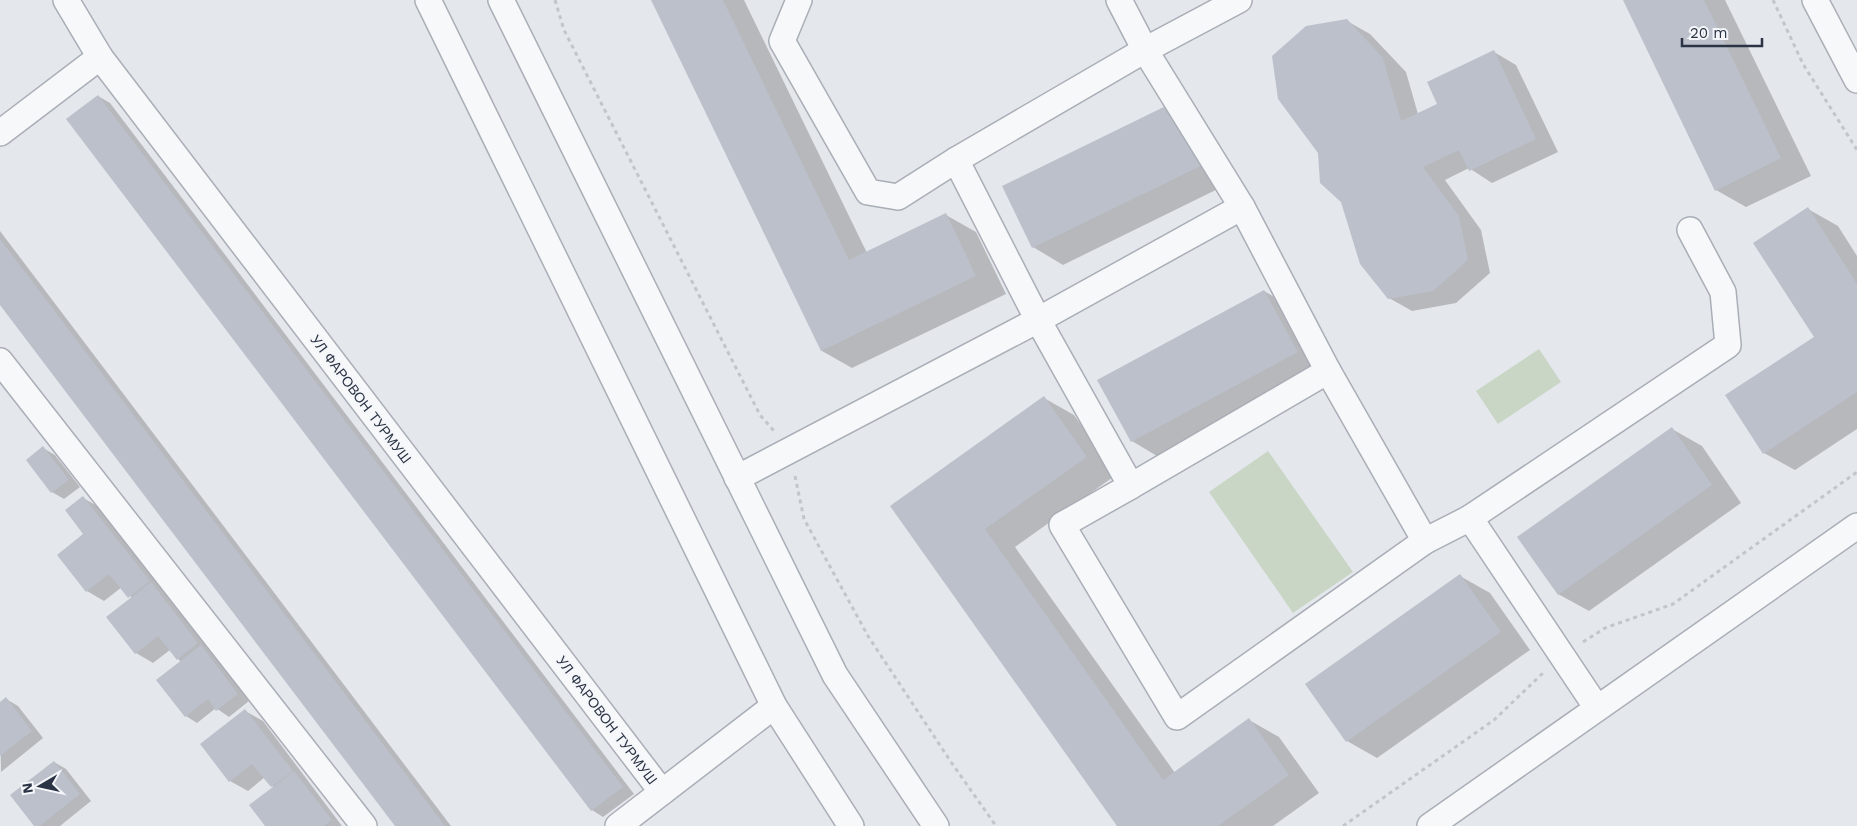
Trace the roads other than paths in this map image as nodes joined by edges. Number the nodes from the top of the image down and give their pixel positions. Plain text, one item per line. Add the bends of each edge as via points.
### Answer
1 (66, 0) edge
2 (428, 0) edge
3 (501, 0) edge
4 (799, 0) edge
5 (1119, 0) edge
6 (1239, 0) edge
7 (1815, 0) edge
8 (1146, 50) junction
9 (100, 57) junction
10 (1857, 80) edge
11 (0, 133) edge
12 (956, 160) junction
13 (1242, 207) junction
14 (1690, 230) dead end
15 (1038, 320) junction
16 (0, 360) edge
17 (1328, 371) junction
18 (738, 478) junction
19 (1131, 486) junction
20 (1470, 518) junction
21 (1857, 526) edge
22 (1424, 541) junction
23 (774, 706) junction
24 (1597, 708) junction
25 (662, 792) junction
26 (364, 826) edge
27 (618, 826) edge
28 (852, 826) edge
29 (936, 826) edge
30 (1430, 826) edge

1 - 9 street, УЛ ФАРОВОН ТУРМУШ
2 - 23 street
3 - 18 street
4 - 12 street via 782,41 868,192 898,197
5 - 8 street
6 - 8 street
7 - 10 street
8 - 12 street
8 - 13 street
9 - 11 street
9 - 25 street, УЛ ФАРОВОН ТУРМУШ
12 - 15 street
13 - 15 street
13 - 17 street
14 - 20 street via 1724,292 1728,345
15 - 18 street
15 - 19 street
16 - 26 street
17 - 19 street
17 - 22 street
18 - 29 street via 835,675
19 - 22 street via 1062,525 1177,717
20 - 22 street
20 - 24 street
21 - 24 street
23 - 25 street
23 - 28 street
24 - 30 street
25 - 27 street

